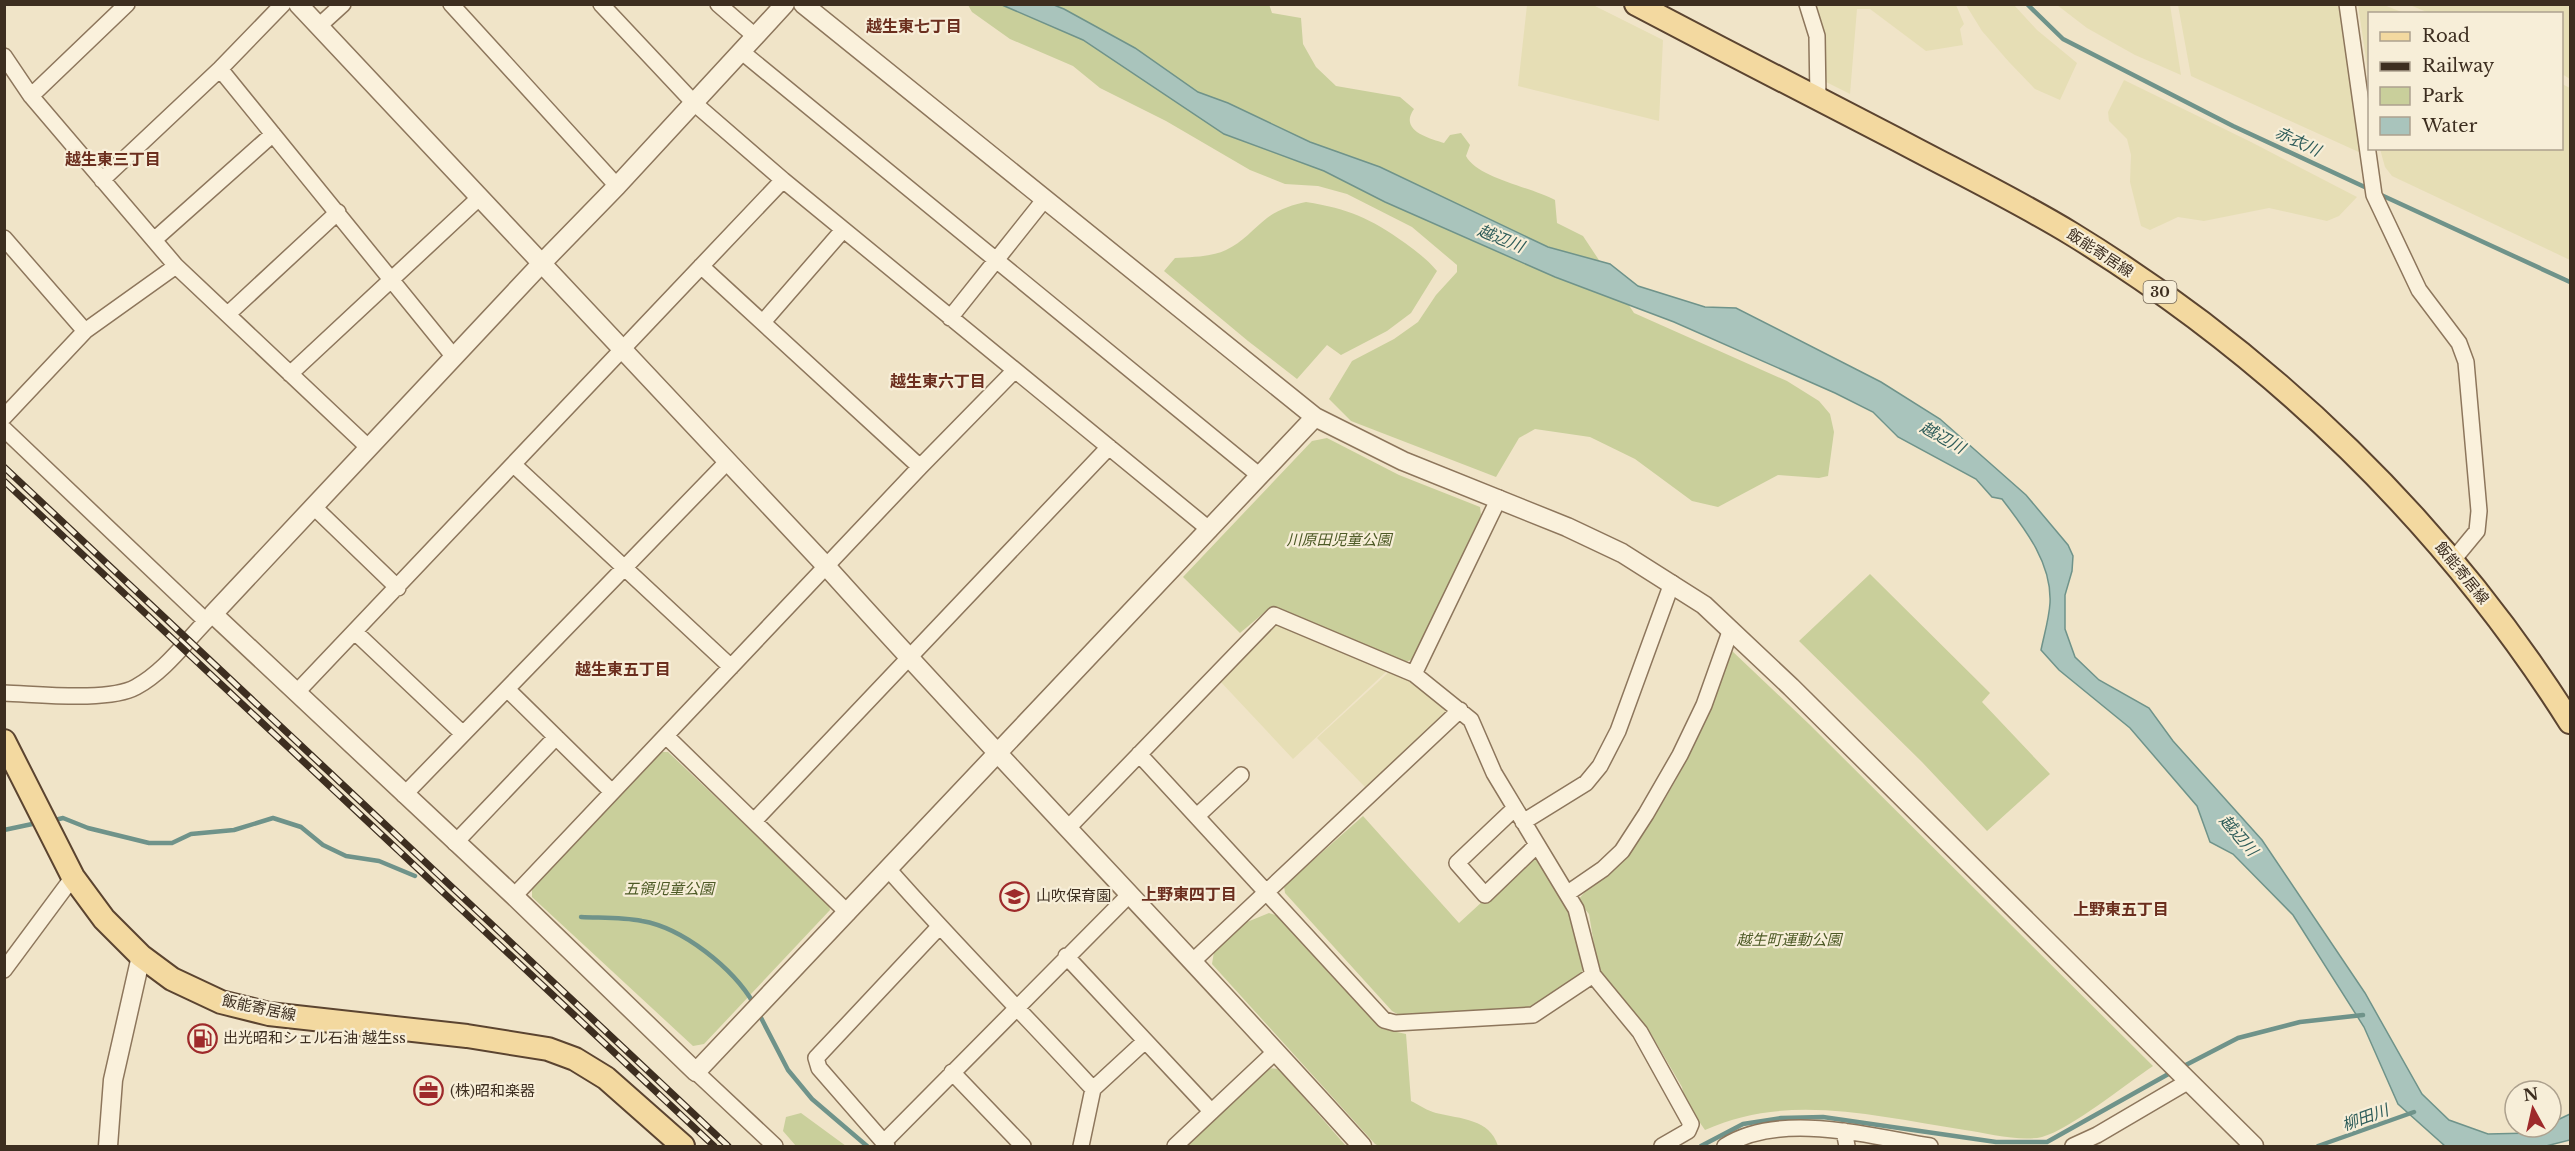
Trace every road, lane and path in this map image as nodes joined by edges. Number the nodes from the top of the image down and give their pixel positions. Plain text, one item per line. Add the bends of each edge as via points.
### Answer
1 (283, 4) edge
2 (298, 4) edge
3 (343, 4) edge
4 (451, 4) edge
5 (602, 4) edge
6 (718, 4) edge
7 (785, 4) edge
8 (803, 4) edge
9 (1636, 4) edge
10 (1807, 4) edge
11 (2347, 4) edge
12 (123, 6) edge
13 (320, 26) junction
14 (756, 36) junction
15 (742, 52) junction
16 (4, 56) edge
17 (220, 69) junction
18 (31, 96) junction
19 (1818, 99) junction
20 (693, 103) junction
21 (273, 134) junction
22 (102, 180) junction
23 (783, 180) junction
24 (617, 186) junction
25 (480, 197) junction
26 (1044, 200) junction
27 (338, 212) junction
28 (843, 230) junction
29 (4, 238) edge
30 (154, 240) junction
31 (996, 261) junction
32 (541, 264) junction
33 (176, 266) junction
34 (701, 266) junction
35 (393, 279) junction
36 (228, 314) junction
37 (951, 318) junction
38 (763, 322) junction
39 (85, 331) junction
40 (623, 350) junction
41 (454, 357) junction
42 (1015, 370) junction
43 (290, 374) junction
44 (4, 417) edge
45 (1315, 417) junction
46 (4, 429) edge
47 (1109, 447) junction
48 (369, 448) junction
49 (728, 460) junction
50 (514, 465) junction
51 (920, 467) junction
52 (1260, 476) junction
53 (1499, 498) junction
54 (314, 507) junction
55 (1210, 530) junction
56 (2452, 560) junction
57 (826, 566) junction
58 (623, 567) junction
59 (1672, 583) junction
60 (398, 588) junction
61 (210, 617) junction
62 (1731, 629) junction
63 (355, 632) junction
64 (907, 657) junction
65 (730, 667) junction
66 (1414, 674) junction
67 (507, 689) junction
68 (4, 693) edge
69 (296, 693) junction
70 (1460, 710) junction
71 (2571, 722) edge
72 (462, 733) junction
73 (666, 736) junction
74 (556, 737) junction
75 (4, 741) edge
76 (998, 753) junction
77 (1138, 754) junction
78 (1241, 776) dead end
79 (612, 792) junction
80 (404, 795) junction
81 (1515, 808) junction
82 (1197, 816) junction
83 (754, 820) junction
84 (1523, 822) junction
85 (1068, 828) junction
86 (455, 843) junction
87 (1537, 845) junction
88 (889, 870) junction
89 (73, 878) junction
90 (1267, 891) junction
91 (1568, 893) junction
92 (1130, 894) junction
93 (514, 897) junction
94 (848, 913) junction
95 (939, 927) junction
96 (141, 956) junction
97 (1066, 956) junction
98 (1193, 961) junction
99 (4, 970) edge
100 (1593, 975) junction
101 (1017, 1006) junction
102 (1143, 1042) junction
103 (1276, 1051) junction
104 (696, 1072) junction
105 (952, 1072) junction
106 (2187, 1079) junction
107 (1092, 1089) junction
108 (1211, 1111) junction
109 (1845, 1139) edge
110 (2099, 1141) edge
111 (885, 1145) edge
112 (108, 1146) edge
113 (683, 1146) edge
114 (775, 1146) edge
115 (1023, 1146) edge
116 (1081, 1146) edge
117 (1174, 1146) edge
118 (1362, 1146) edge
119 (1662, 1146) edge
120 (1725, 1146) edge
121 (1930, 1146) edge
122 (2073, 1146) edge
123 (2254, 1146) edge

1 - 17 street
2 - 13 street
3 - 13 street
4 - 24 street
5 - 20 street
6 - 14 street
7 - 14 street
8 - 26 street
9 - 19 main road, 飯能寄居線 / 30
10 - 19 street via 1817,36
11 - 56 street via 2374,195 2419,290 2459,343 2466,362 2478,531
12 - 18 street
13 - 25 street
14 - 15 street
15 - 20 street
15 - 31 street
16 - 18 street
17 - 21 street
17 - 22 street
18 - 22 street
19 - 56 main road, 飯能寄居線 / 30 via 2044,217 2193,315 2265,372 2334,435 2396,496
20 - 23 street
20 - 24 street
21 - 27 street
21 - 30 street
22 - 30 street
23 - 28 street
23 - 34 street
24 - 32 street
25 - 32 street
25 - 35 street
26 - 31 street
26 - 45 street
27 - 35 street
27 - 36 street
28 - 37 street
28 - 38 street
29 - 39 street
30 - 33 street
31 - 37 street
31 - 52 street
32 - 40 street
32 - 41 street
33 - 36 street
33 - 39 street
34 - 38 street
34 - 40 street
35 - 41 street
35 - 43 street
36 - 43 street
37 - 42 street
38 - 51 street
39 - 44 street
40 - 49 street
40 - 50 street
41 - 48 street
42 - 47 street
42 - 51 street
43 - 48 street
45 - 52 street
45 - 53 street via 1403,461
46 - 61 street
47 - 55 street
47 - 64 street
48 - 54 street
49 - 57 street
49 - 58 street
50 - 58 street
50 - 60 street
51 - 57 street
52 - 55 street
53 - 59 street via 1622,553
53 - 66 street
54 - 60 street
54 - 61 street
55 - 76 street
56 - 71 main road, 飯能寄居線 / 30 via 2505,627
57 - 64 street
57 - 65 street
58 - 65 street
58 - 67 street
59 - 62 street
59 - 84 street via 1618,731 1600,766 1586,783
60 - 63 street
61 - 68 street via 153,676 128,691 107,695
61 - 69 street
62 - 91 street via 1704,705 1646,814 1622,851
62 - 106 street
63 - 69 street
63 - 72 street
64 - 76 street
64 - 83 street
65 - 73 street
66 - 70 street
66 - 77 street via 1274,615
67 - 72 street
67 - 74 street
69 - 80 street
70 - 81 street via 1471,720 1494,773
70 - 90 street
72 - 80 street
73 - 79 street
73 - 83 street
74 - 79 street
74 - 86 street
75 - 89 main road, 飯能寄居線
76 - 85 street
76 - 88 street
77 - 82 street
77 - 85 street
78 - 82 street
79 - 93 street
80 - 86 street
81 - 84 street
81 - 87 street via 1457,863 1485,895
82 - 90 street
83 - 94 street
84 - 87 street
85 - 92 street
86 - 93 street
87 - 91 street
88 - 94 street
88 - 95 street
89 - 96 main road, 飯能寄居線 via 104,919
89 - 99 street
90 - 98 street
90 - 100 street via 1384,1020 1395,1023 1533,1014
91 - 100 street
92 - 97 street
92 - 98 street
93 - 104 street
94 - 104 street
95 - 101 street
95 - 111 street via 816,1058 819,1068
96 - 112 street via 113,1080
96 - 113 main road, 飯能寄居線 via 172,979 238,1007 548,1049 575,1059 606,1078
97 - 101 street
97 - 102 street
98 - 103 street
100 - 119 street via 1640,1032 1691,1124 1688,1131
101 - 105 street
101 - 107 street
102 - 107 street
102 - 108 street
103 - 108 street
103 - 118 street
104 - 114 street
105 - 111 street
105 - 115 street
106 - 110 street
106 - 123 street
107 - 116 street
108 - 117 street
109 - 120 street via 1804,1128 1770,1130
109 - 121 street
110 - 122 street

